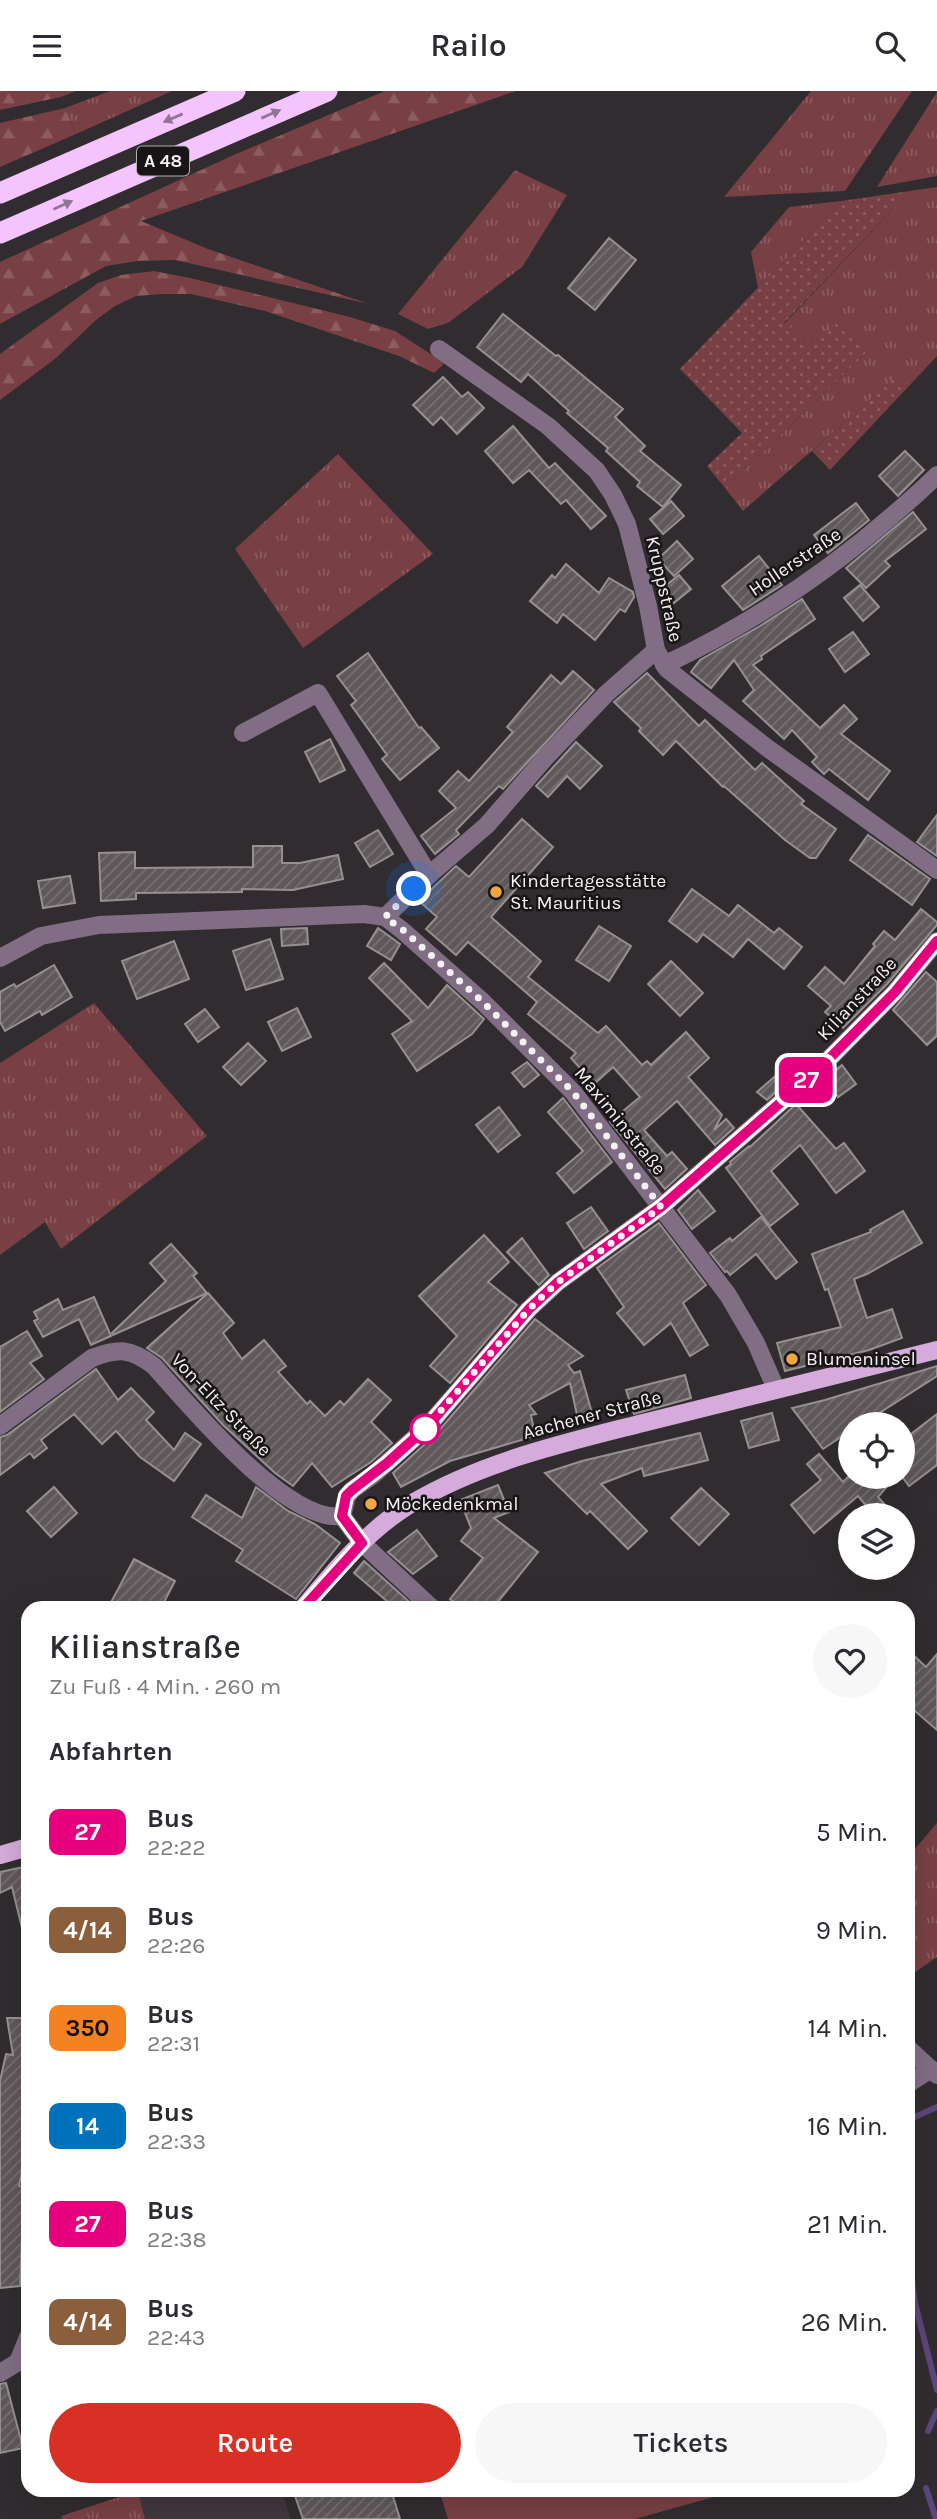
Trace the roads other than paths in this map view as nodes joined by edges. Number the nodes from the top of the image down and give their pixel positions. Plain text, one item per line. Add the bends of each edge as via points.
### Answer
1 (235, 91) edge
2 (327, 91) edge
3 (0, 193) edge
4 (0, 233) edge
5 (439, 349) dead end
6 (937, 475) edge
7 (660, 657) junction
8 (243, 733) dead end
9 (937, 870) edge
10 (429, 875) junction
11 (385, 917) junction
12 (937, 941) edge
13 (0, 958) edge
14 (661, 1207) junction
15 (937, 1350) edge
16 (776, 1389) junction
17 (0, 1426) edge
18 (342, 1516) junction
19 (362, 1543) junction
20 (309, 1601) edge
21 (424, 1601) edge
22 (21, 1849) edge
23 (0, 1855) edge
24 (915, 2054) edge
25 (934, 2072) edge
26 (915, 2081) edge
27 (21, 2365) edge
28 (0, 2373) edge

1 -> 3 highway, A 48
4 -> 2 highway, A 48
5 - 7 street, Kruppstraße via 548,426 597,471 627,524
6 - 7 street, Hollerstraße via 805,584 734,628
7 - 9 street, Kruppstraße via 766,747
7 - 10 street, Hollerstraße via 606,694 487,825
8 - 10 street via 318,693
10 - 11 street
11 - 13 street via 364,914 99,925 41,936
11 - 14 street, Maximinstraße via 483,1002 573,1092
12 - 14 street, Kilianstraße via 859,1031
14 - 16 street, Maximinstraße via 728,1295
14 - 18 street, Kilianstraße via 558,1282 529,1309 427,1427 346,1496
15 - 16 main road, Aachener Straße
16 - 19 main road, Aachener Straße via 496,1464 407,1506
17 - 18 street, Von-Eltz-Straße via 92,1358 108,1352 140,1355 227,1447 267,1481 317,1513
18 - 19 street
19 - 20 main road, Aachener Straße
19 - 21 street
22 - 23 main road
24 - 25 street
25 - 26 street
27 - 28 street

